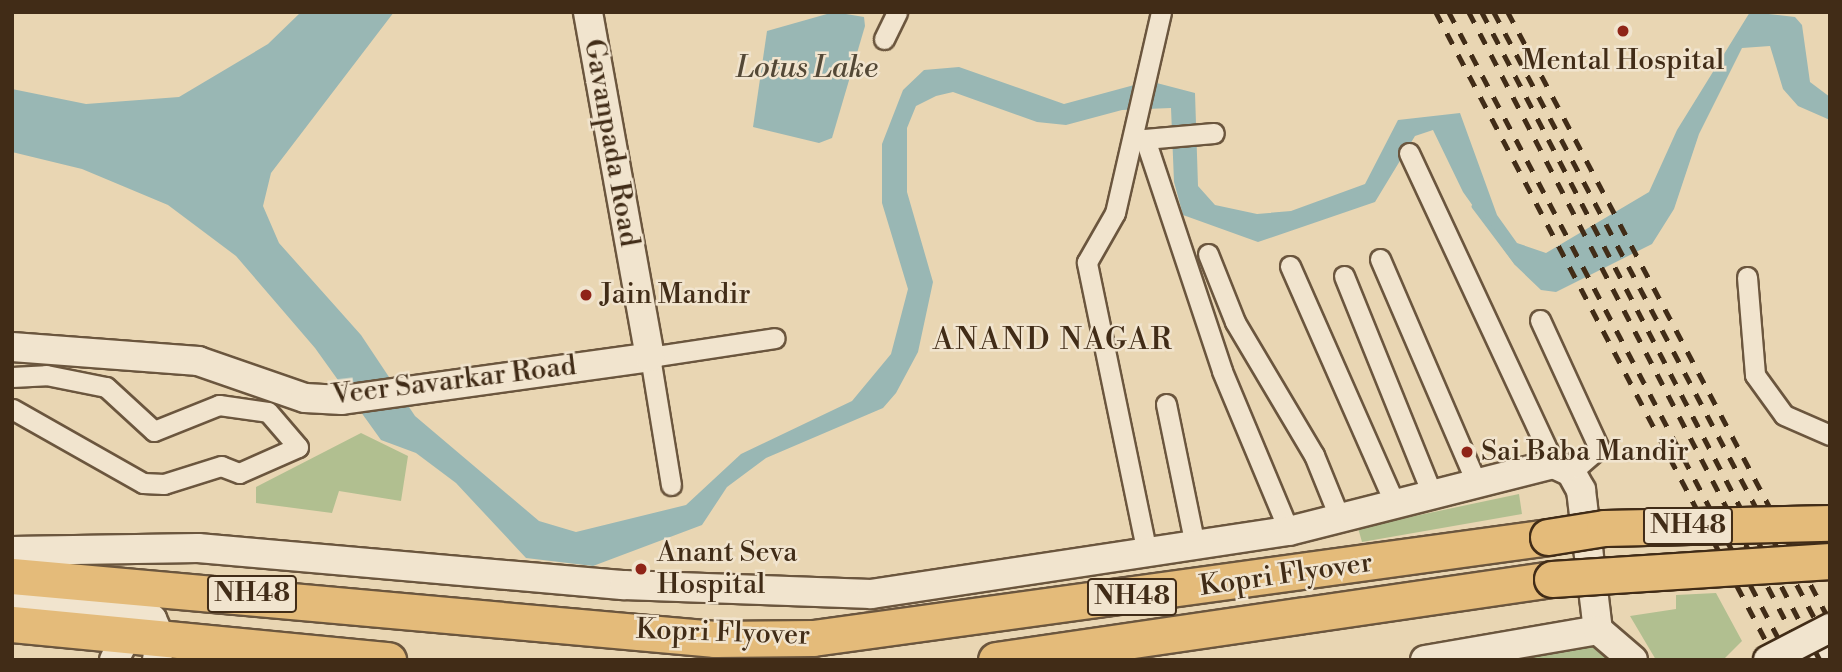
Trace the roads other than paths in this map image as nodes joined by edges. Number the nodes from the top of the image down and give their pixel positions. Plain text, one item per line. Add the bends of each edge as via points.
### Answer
1 (588, 12) edge
2 (897, 12) edge
3 (1161, 12) edge
4 (884, 39) dead end
5 (1214, 134) dead end
6 (1137, 140) junction
7 (1409, 153) dead end
8 (1208, 254) dead end
9 (1380, 259) dead end
10 (1290, 266) dead end
11 (1344, 276) dead end
12 (1747, 277) dead end
13 (1540, 320) dead end
14 (775, 338) dead end
15 (16, 347) edge
16 (650, 357) junction
17 (235, 371) junction
18 (13, 382) edge
19 (1167, 404) dead end
20 (228, 406) junction
21 (12, 410) edge
22 (1830, 435) edge
23 (1562, 468) junction
24 (1477, 484) junction
25 (671, 485) dead end
26 (1432, 494) junction
27 (1395, 504) junction
28 (1340, 519) junction
29 (1830, 523) edge
30 (1289, 531) junction
31 (1195, 545) junction
32 (12, 551) edge
33 (1147, 553) junction
34 (1830, 561) edge
35 (12, 576) edge
36 (12, 603) edge
37 (12, 624) edge
38 (1830, 628) edge
39 (1598, 630) junction
40 (120, 648) edge
41 (159, 650) edge
42 (210, 652) edge
43 (1830, 657) edge
44 (367, 659) edge
45 (996, 660) edge
46 (1425, 660) edge
47 (1633, 660) edge
48 (1768, 660) edge
49 (1824, 660) edge

1 - 16 street, Gavanpada Road
2 - 4 street
3 - 6 street via 1144,78
5 - 6 street
6 - 30 street via 1213,348
6 - 33 street via 1113,220 1087,262
7 - 23 street
8 - 28 street via 1234,322 1320,466
9 - 24 street
10 - 27 street
11 - 26 street
12 - 22 street via 1755,375 1784,415
13 - 23 street via 1599,449
14 - 16 street
15 - 17 street, Veer Savarkar Road via 198,361
15 - 18 street
16 - 17 street, Veer Savarkar Road via 350,399 305,398
16 - 25 street
17 - 20 street
18 - 20 street via 46,374 106,387 155,431
19 - 31 street
20 - 21 street via 268,412 297,440 297,449 239,473 221,466 164,484 143,483
23 - 24 street
23 - 39 street via 1581,491
24 - 26 street
26 - 27 street
27 - 28 street
28 - 30 street
29 - 35 highway, Kopri Flyover / NH48, bridge via 1604,528 813,638 715,639 492,615
30 - 31 street
31 - 33 street
32 - 33 street via 198,548 488,575 791,596 871,594
34 - 45 highway, Kopri Flyover / NH48, bridge via 1552,579
36 - 41 street via 152,619
37 - 40 highway, NH48
38 - 48 street, bridge
39 - 46 street
39 - 47 street
40 - 41 highway, NH48
41 - 42 highway, NH48
42 - 44 highway, NH48
43 - 49 street

